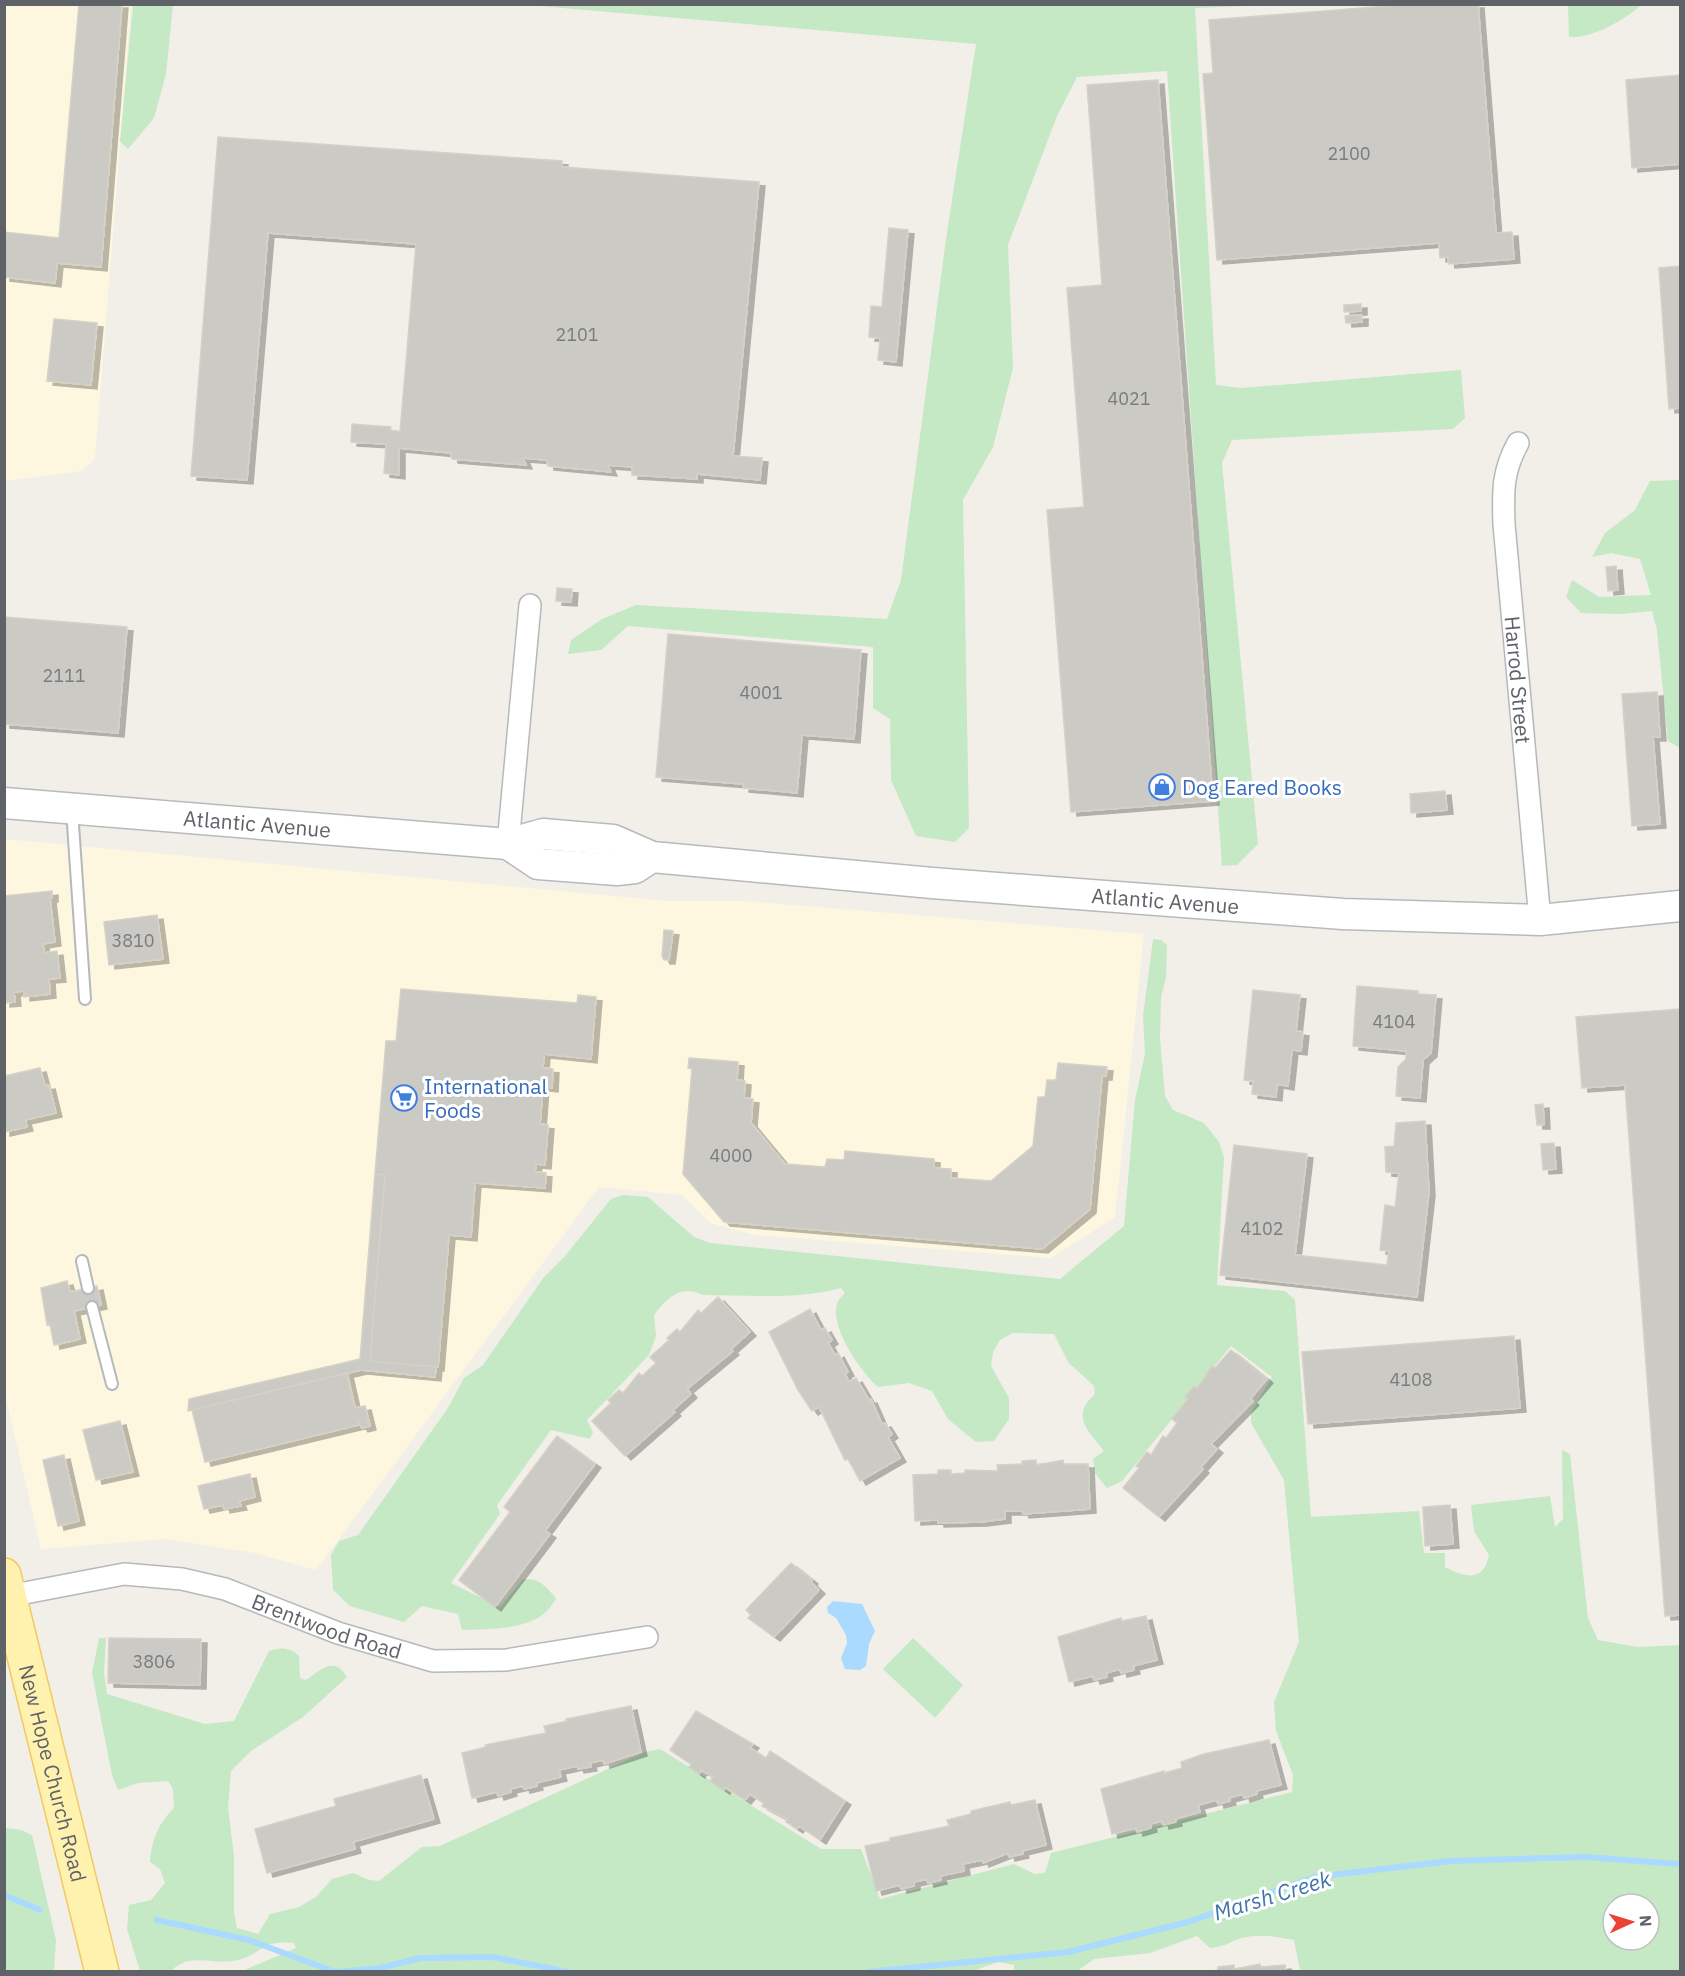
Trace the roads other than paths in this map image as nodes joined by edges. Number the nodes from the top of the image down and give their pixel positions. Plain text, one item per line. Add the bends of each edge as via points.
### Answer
1 (1518, 444) dead end
2 (530, 605) dead end
3 (4, 803) edge
4 (72, 810) junction
5 (508, 844) junction
6 (1680, 906) edge
7 (1540, 920) junction
8 (85, 999) dead end
9 (82, 1261) dead end
10 (88, 1288) dead end
11 (92, 1307) dead end
12 (112, 1384) dead end
13 (7, 1586) edge
14 (647, 1637) dead end
15 (102, 1971) edge

1 - 7 street, Harrod Street via 1506,468 1504,524
2 - 5 street
3 - 4 main road, Atlantic Avenue
4 - 5 main road, Atlantic Avenue
4 - 8 lane
5 - 7 main road, Atlantic Avenue via 538,864 617,870 635,868 652,857 1197,904
6 - 7 main road, Atlantic Avenue
9 - 10 lane
11 - 12 lane
13 - 14 street, Brentwood Road via 124,1575 182,1579 225,1589 338,1634 433,1661 506,1660
13 - 15 main road, New Hope Church Road

